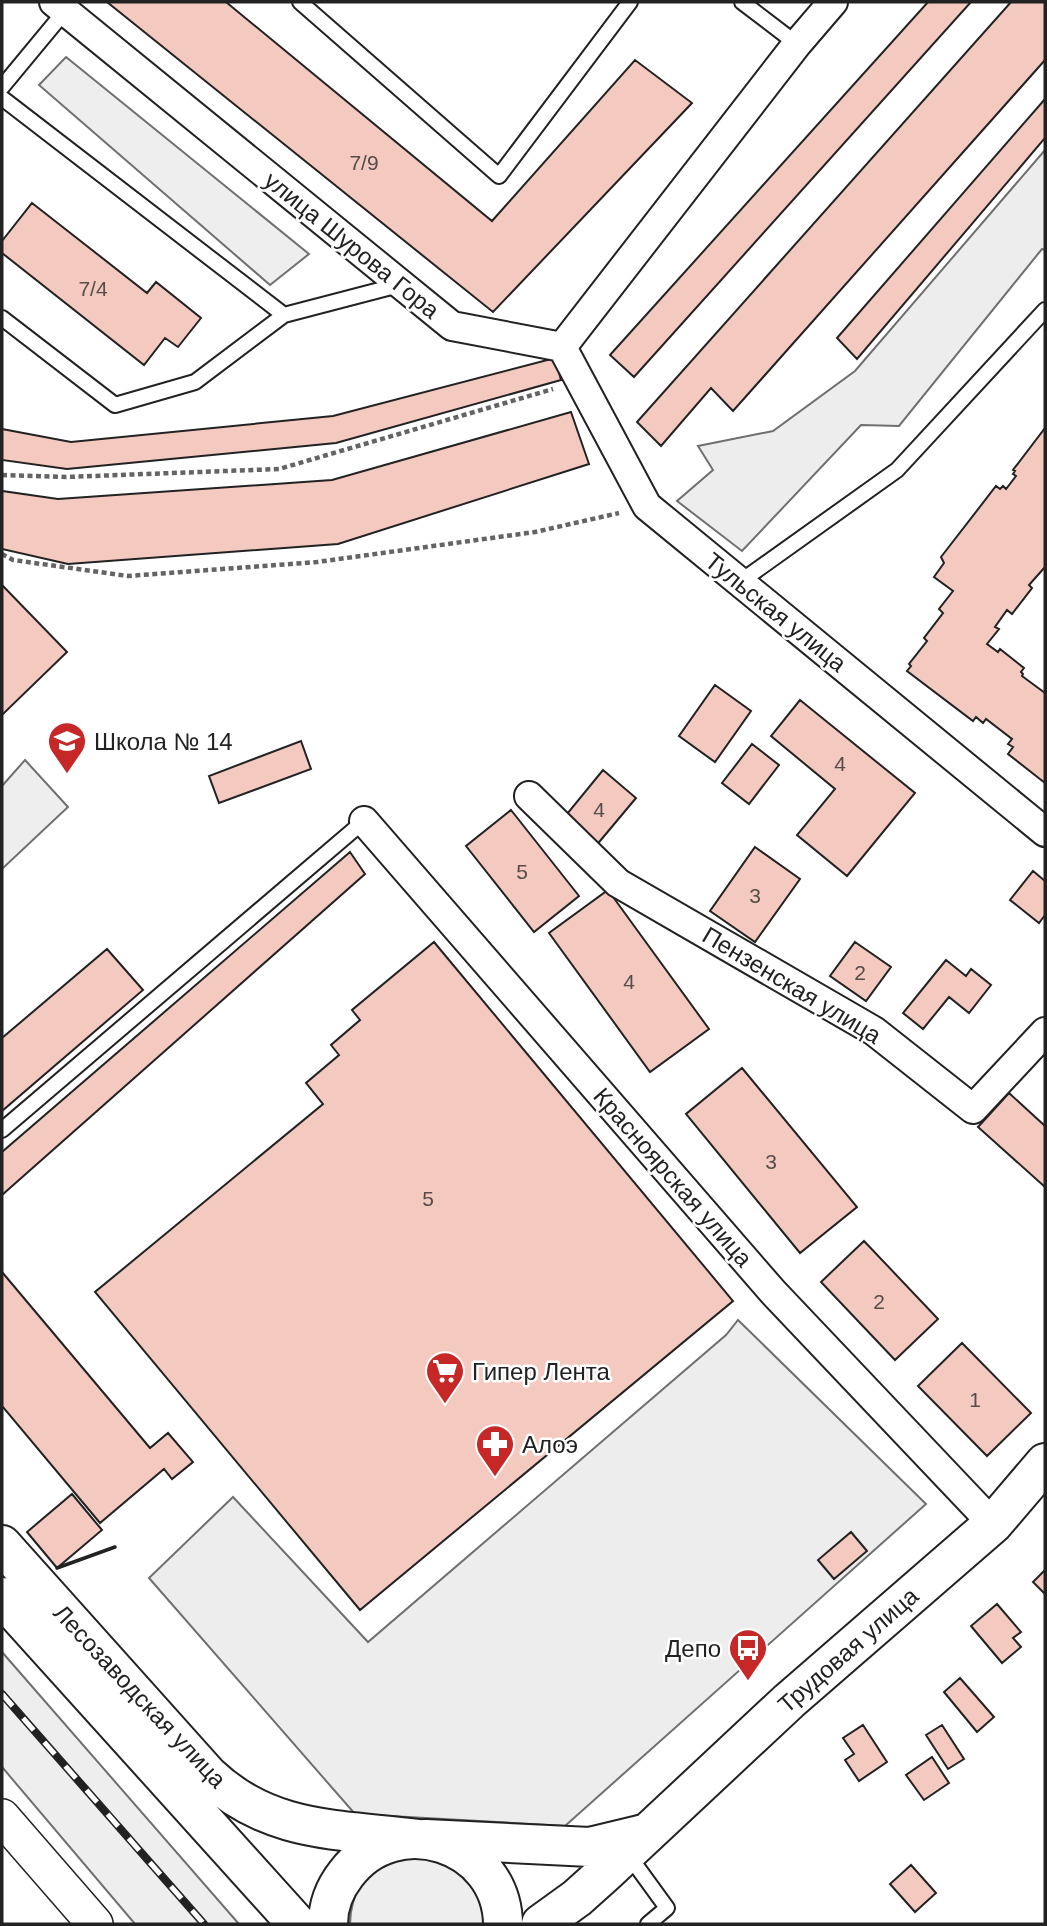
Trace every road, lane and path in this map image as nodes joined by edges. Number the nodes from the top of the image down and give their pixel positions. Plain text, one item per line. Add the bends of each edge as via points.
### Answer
1 (300, 2) edge
2 (630, 2) edge
3 (742, 2) edge
4 (832, 2) edge
5 (60, 6) edge
6 (797, 44) junction
7 (2, 87) edge
8 (2, 98) edge
9 (399, 285) junction
10 (1045, 310) edge
11 (284, 315) junction
12 (2, 318) edge
13 (562, 347) junction
14 (580, 381) junction
15 (2, 475) edge
16 (647, 506) junction
17 (2, 554) edge
18 (740, 582) junction
19 (529, 796) dead end
20 (364, 821) joint
21 (1045, 832) edge
22 (1045, 1032) edge
23 (2, 1130) edge
24 (1045, 1463) edge
25 (993, 1524) junction
26 (2, 1545) edge
27 (2, 1597) edge
28 (2, 1817) edge
29 (419, 1839) junction
30 (636, 1843) junction
31 (95, 1924) edge
32 (297, 1924) edge
33 (328, 1924) edge
34 (503, 1924) edge
35 (541, 1924) edge
36 (648, 1924) edge

1 - 2 lane via 499,176
3 - 6 lane
4 - 6 street
5 - 7 lane
5 - 9 street, улица Шурова Гора
6 - 13 street
8 - 11 lane
9 - 11 lane
9 - 13 street, улица Шурова Гора via 452,326
10 - 18 lane via 897,470
11 - 12 lane via 195,382 115,405
13 - 14 street, Тульская улица
14 - 15 path via 279,469
14 - 16 street, Тульская улица
16 - 17 path via 535,531 317,562 128,576 13,560
16 - 18 street, Тульская улица
18 - 21 street, Тульская улица
19 - 22 street, Пензенская улица via 618,883 874,1031 973,1109
20 - 23 lane
20 - 25 street, Красноярская улица via 773,1292
24 - 25 main road, Трудовая улица
25 - 30 main road, Трудовая улица via 789,1701
26 - 29 main road, Лесозаводская улица via 231,1795 287,1822
27 - 32 main road, Лесозаводская улица
28 - 31 street
29 - 30 main road, Трудовая улица via 590,1847
29 - 33 main road via 382,1845 351,1866 332,1899
29 - 34 main road via 453,1847 482,1868 499,1898
30 - 35 main road, Трудовая улица via 577,1898
30 - 36 lane via 667,1908

